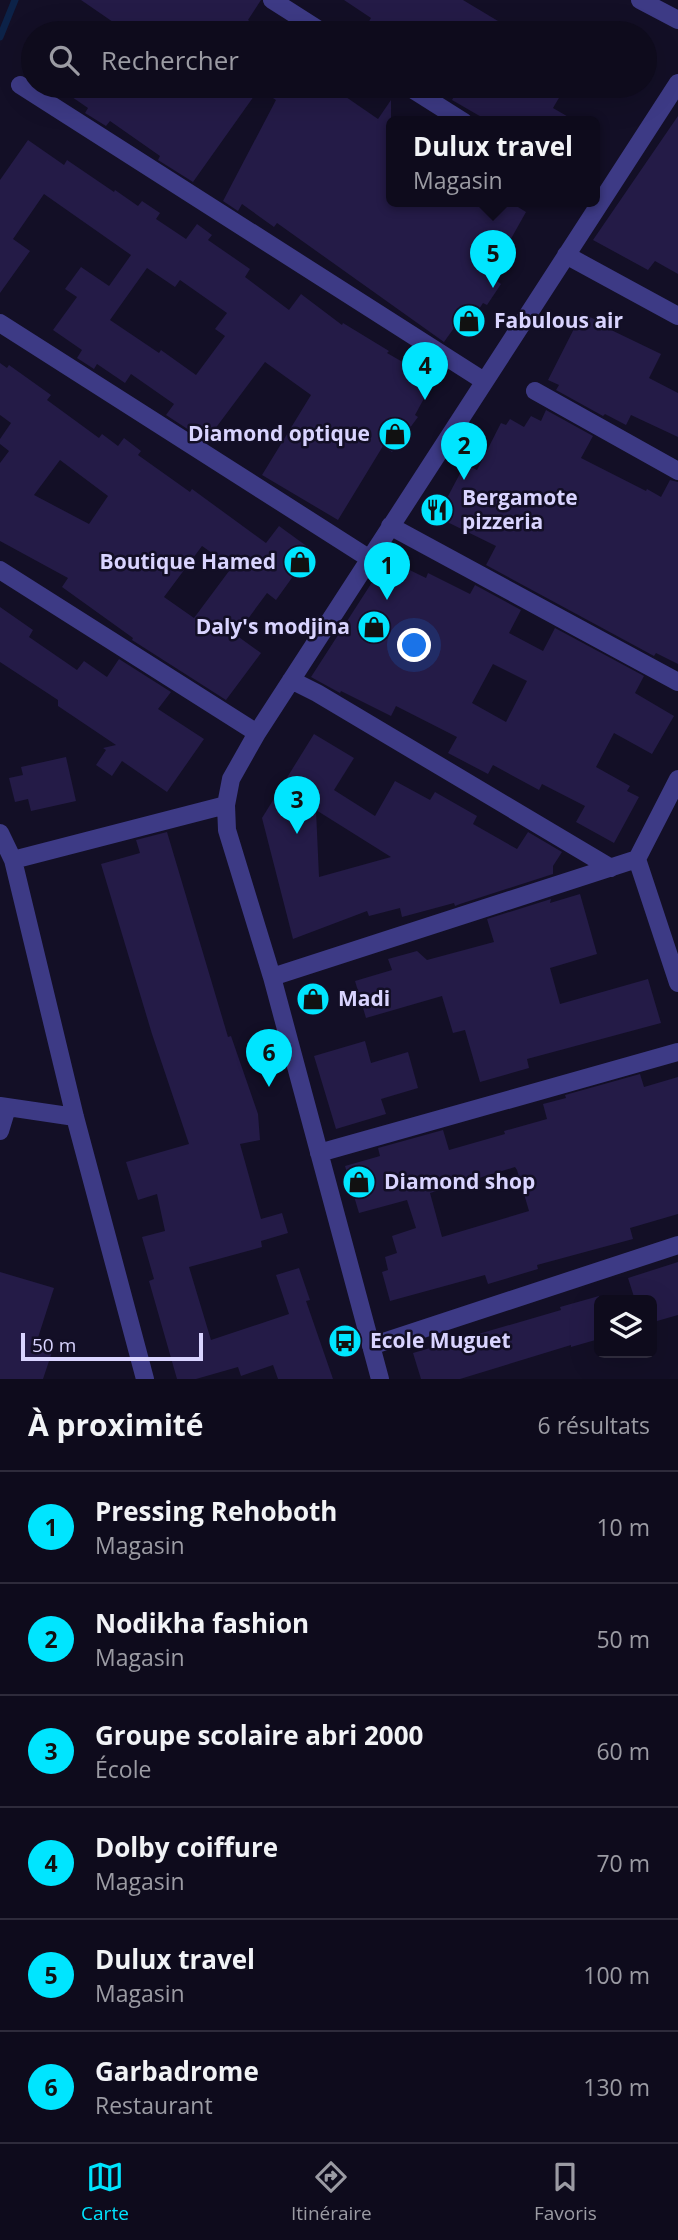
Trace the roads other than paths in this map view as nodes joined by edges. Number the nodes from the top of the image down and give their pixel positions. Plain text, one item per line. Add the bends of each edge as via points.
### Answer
1 (272, 0) edge
2 (640, 0) edge
3 (678, 20) edge
4 (305, 21) edge
5 (678, 83) edge
6 (40, 98) edge
7 (426, 98) edge
8 (454, 116) edge
9 (600, 194) edge
10 (591, 207) edge
11 (566, 255) junction
12 (678, 316) edge
13 (0, 323) edge
14 (484, 381) junction
15 (535, 391) dead end
16 (678, 471) edge
17 (390, 526) junction
18 (370, 559) junction
19 (0, 570) edge
20 (291, 680) junction
21 (678, 682) edge
22 (257, 733) junction
23 (678, 779) edge
24 (226, 805) junction
25 (0, 833) edge
26 (637, 859) junction
27 (13, 860) junction
28 (611, 868) junction
29 (272, 977) junction
30 (678, 983) edge
31 (678, 1052) edge
32 (3, 1107) edge
33 (75, 1117) junction
34 (0, 1131) edge
35 (319, 1153) junction
36 (678, 1245) edge
37 (371, 1346) junction
38 (145, 1379) edge
39 (380, 1379) edge

1 - 4 street
2 - 3 street
5 - 9 street
6 - 14 street
7 - 8 street
10 - 11 street
11 - 12 street
11 - 14 street
13 - 18 street
14 - 17 street
15 - 16 street
17 - 18 street
17 - 21 street
18 - 20 street
19 - 22 street
20 - 22 street
20 - 28 street
22 - 24 street via 231,779
23 - 26 street
24 - 27 street
24 - 29 street via 227,830
25 - 27 street
26 - 28 street
26 - 30 street
27 - 33 street
28 - 29 street
29 - 35 street
31 - 35 street
32 - 33 street
32 - 34 street
33 - 38 street
35 - 37 street
36 - 37 street
37 - 39 street

